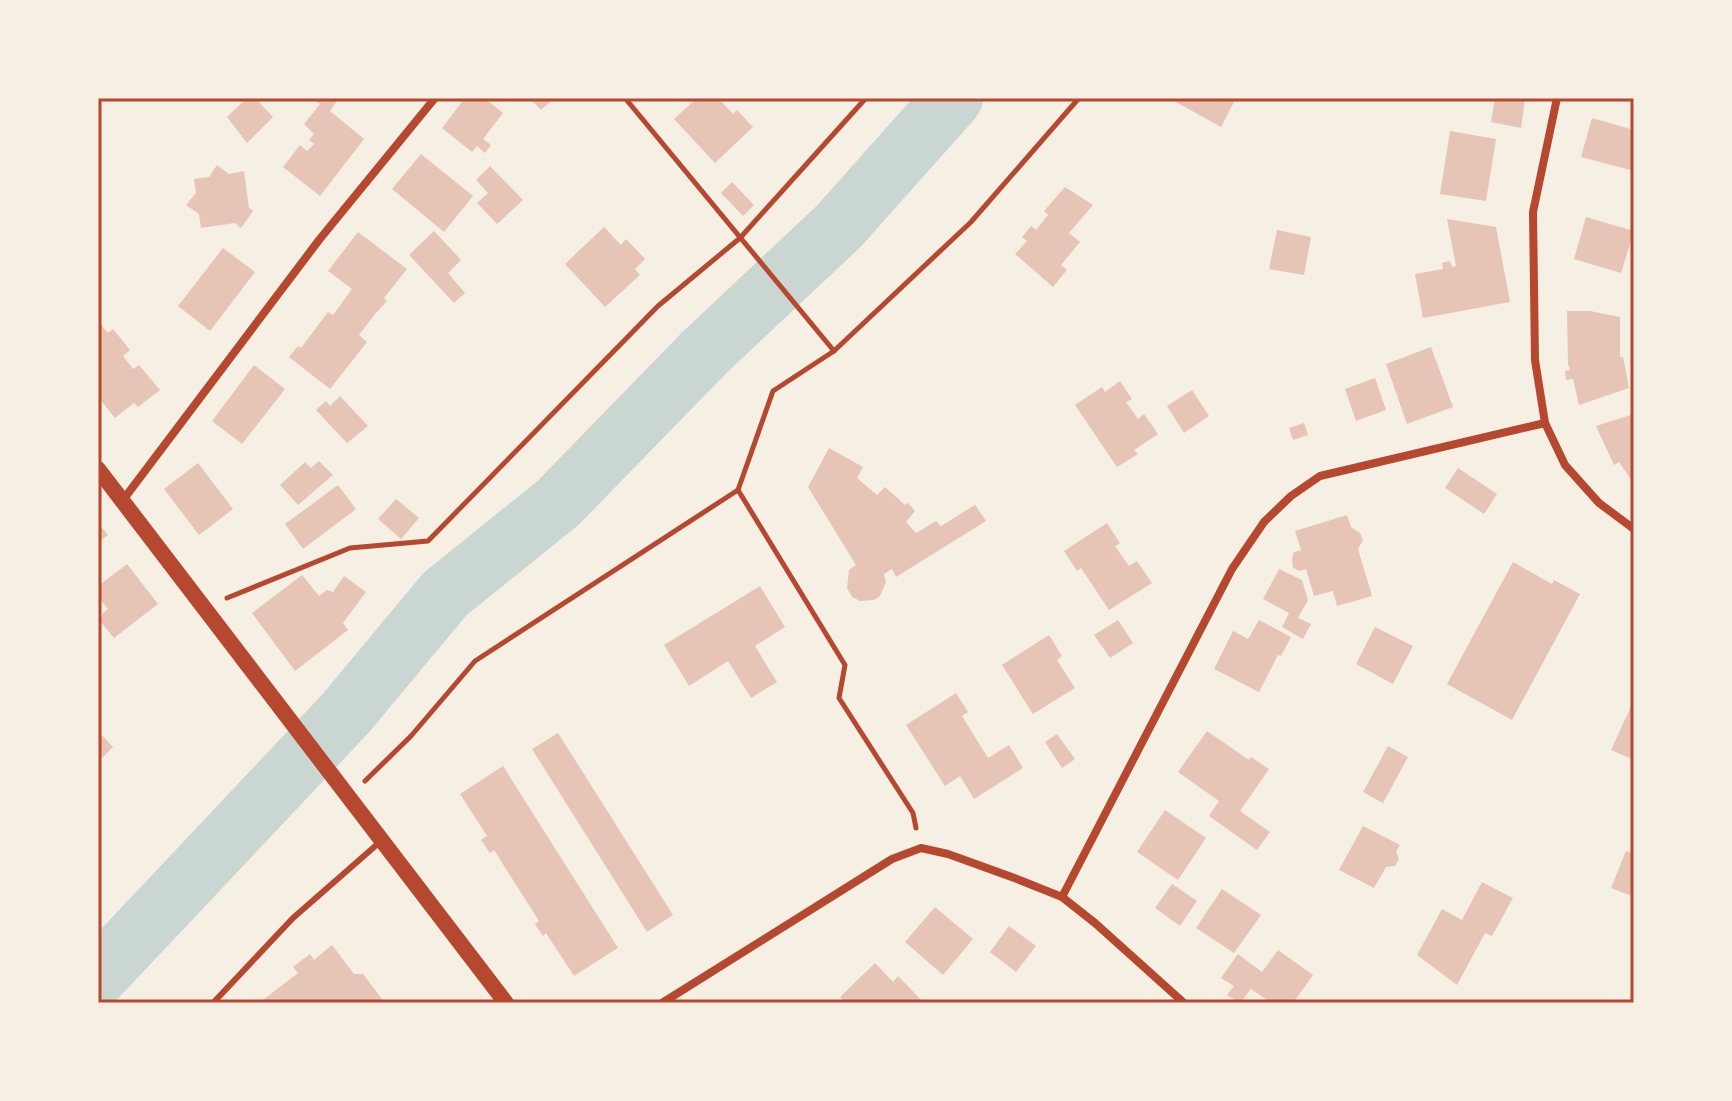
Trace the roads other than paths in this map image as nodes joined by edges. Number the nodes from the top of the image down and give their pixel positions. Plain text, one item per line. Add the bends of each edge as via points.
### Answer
1 (435, 98) edge
2 (1557, 98) edge
3 (1545, 423) junction
4 (98, 469) edge
5 (123, 501) junction
6 (1634, 529) edge
7 (381, 841) junction
8 (1062, 897) junction
9 (213, 1003) edge
10 (506, 1003) edge
11 (662, 1003) edge
12 (1184, 1003) edge

1 - 5 street via 319,240
2 - 3 street via 1533,212 1535,360
3 - 6 street via 1565,465 1599,503
3 - 8 street via 1320,476 1264,522 1232,569
4 - 5 main road
5 - 7 main road
7 - 9 lane via 293,918
7 - 10 main road
8 - 11 street via 921,848 892,859
8 - 12 street

